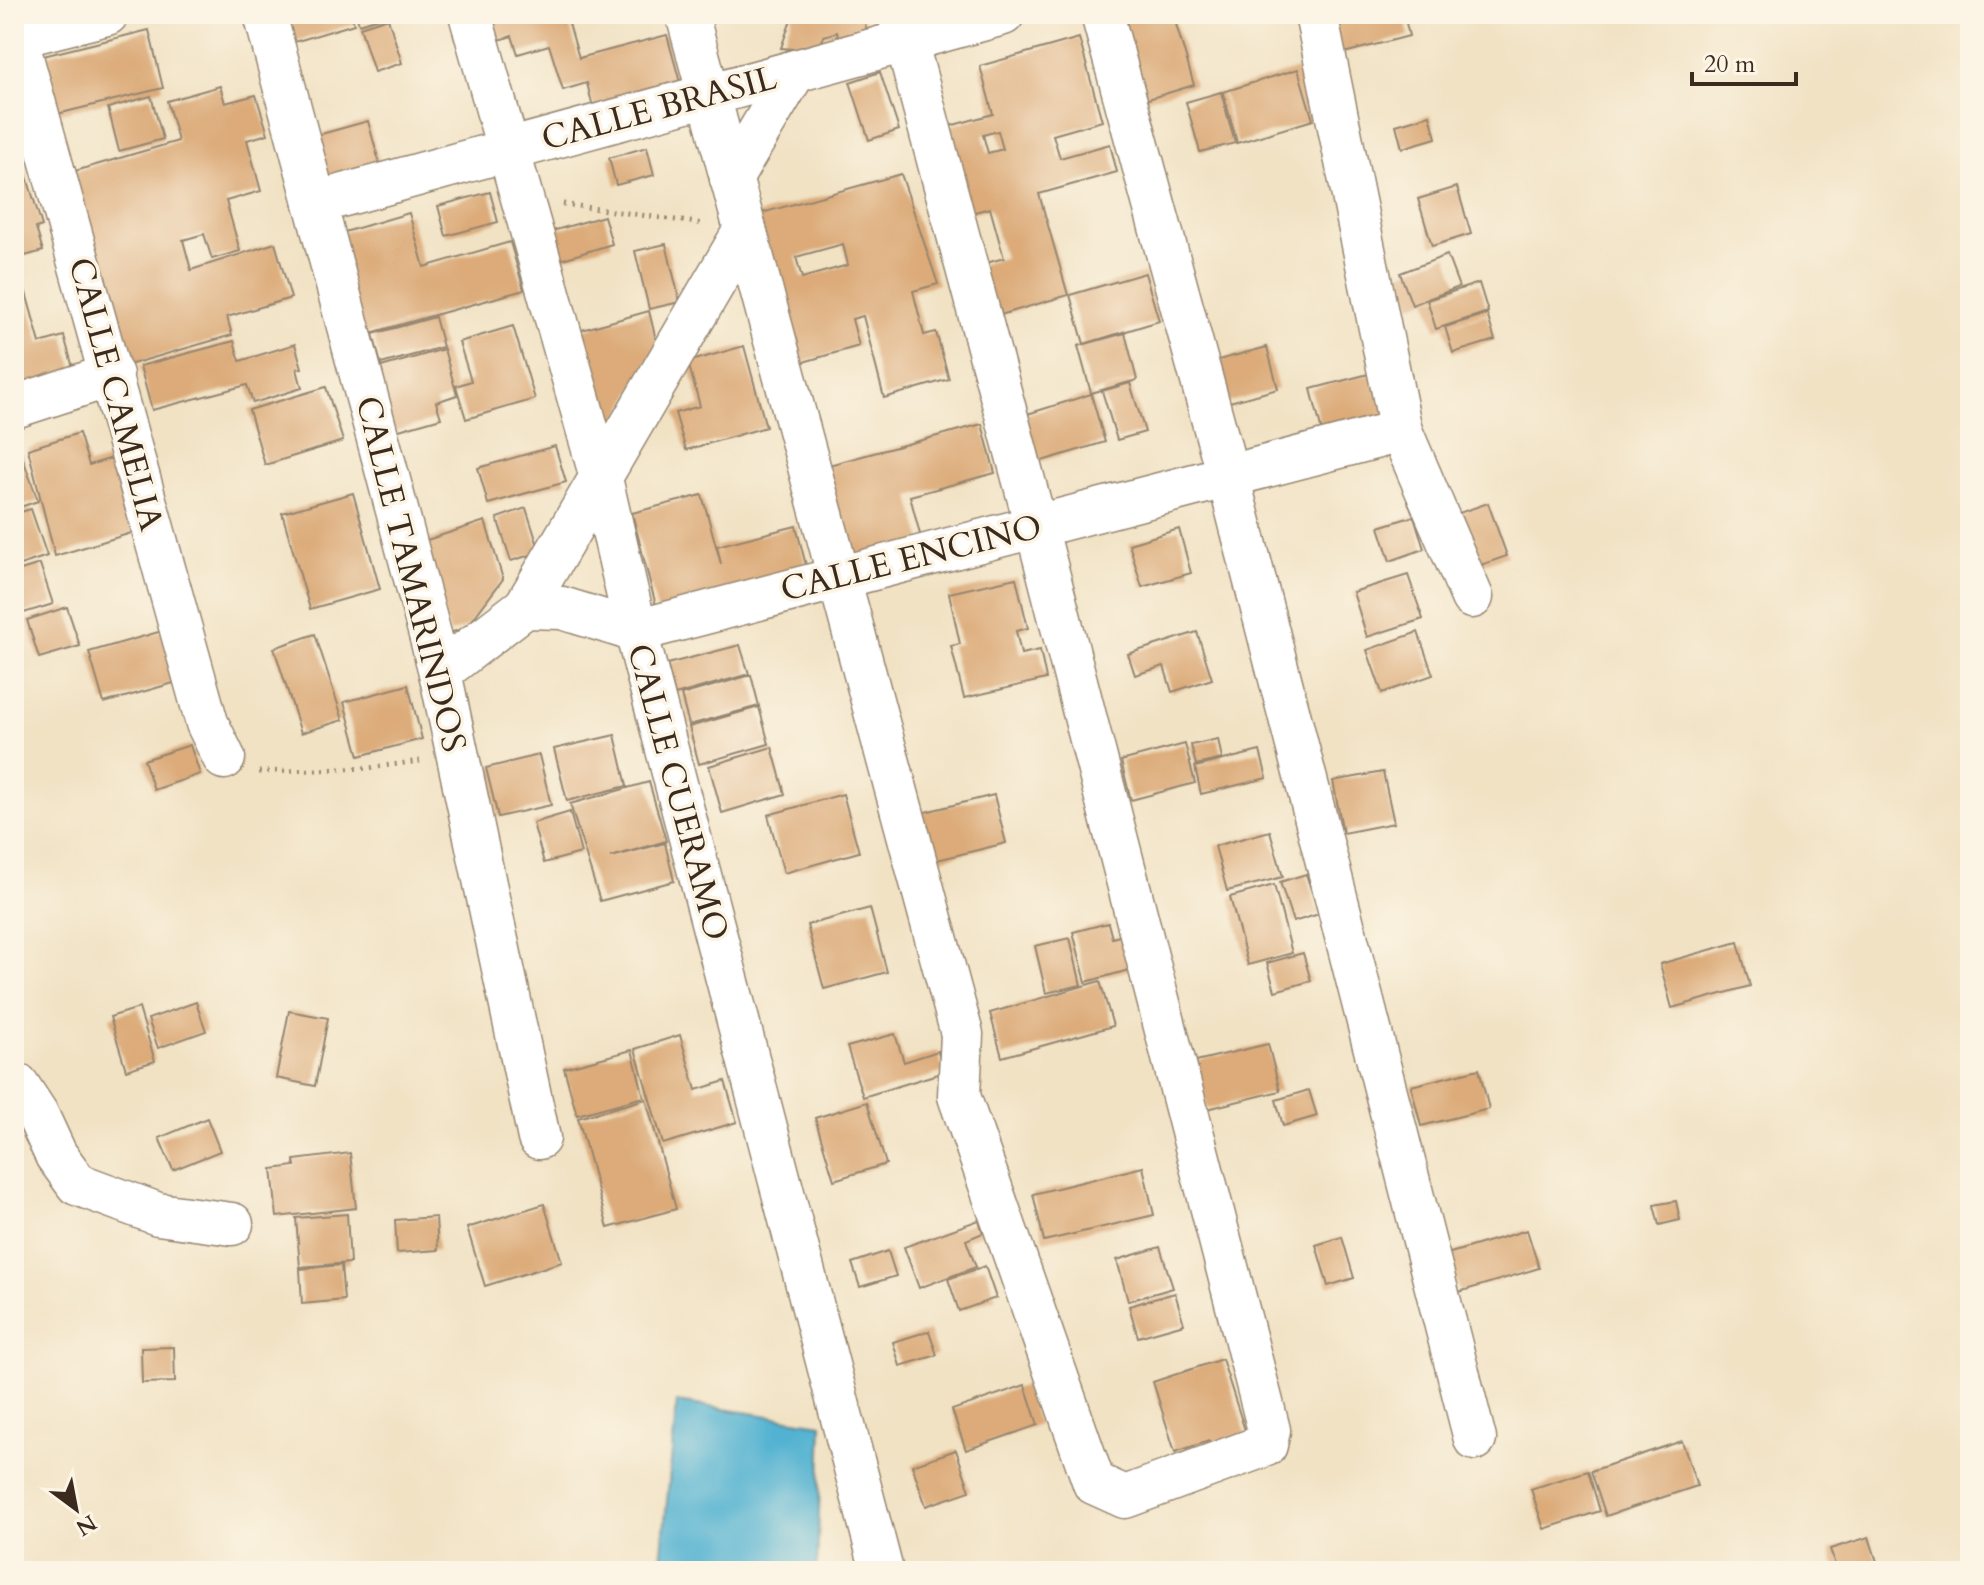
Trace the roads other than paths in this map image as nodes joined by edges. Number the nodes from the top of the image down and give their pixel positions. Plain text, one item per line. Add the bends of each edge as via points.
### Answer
1 (107, 14) edge
2 (265, 14) edge
3 (470, 14) edge
4 (687, 14) edge
5 (1003, 14) edge
6 (1102, 14) edge
7 (1316, 14) edge
8 (903, 27) edge
9 (15, 33) edge
10 (795, 71) junction
11 (709, 95) junction
12 (507, 150) junction
13 (731, 179) junction
14 (315, 203) junction
15 (745, 230) junction
16 (112, 375) junction
17 (14, 407) edge
18 (1401, 431) junction
19 (600, 474) junction
20 (1228, 476) junction
21 (1036, 526) junction
22 (838, 578) junction
23 (1472, 597) dead end
24 (525, 607) junction
25 (636, 631) junction
26 (440, 672) junction
27 (224, 758) road end
28 (14, 1085) edge
29 (539, 1138) dead end
30 (232, 1224) dead end
31 (1475, 1439) dead end
32 (882, 1571) edge

1 - 9 street
2 - 14 street, CALLE TAMARINDOS
3 - 12 street, CALLE CUERAMO
4 - 11 street
5 - 8 street, CALLE BRASIL
6 - 20 street
7 - 18 street
8 - 10 street, CALLE BRASIL
8 - 21 street
9 - 16 street, CALLE CAMELIA
10 - 11 street, CALLE BRASIL
10 - 13 street
11 - 12 street, CALLE BRASIL
11 - 13 street
12 - 14 street, CALLE BRASIL
12 - 19 street, CALLE CUERAMO
13 - 15 street
14 - 26 street, CALLE TAMARINDOS
15 - 19 street
15 - 22 street
16 - 17 street
16 - 27 street, CALLE CAMELIA via 207,723
18 - 20 street, CALLE ENCINO
18 - 23 street
19 - 24 street
19 - 25 street, CALLE CUERAMO
20 - 21 street, CALLE ENCINO
20 - 31 street
21 - 22 street, CALLE ENCINO
21 - 22 street via 1269,1430 1266,1445 1125,1497 1094,1483 959,1096 962,1034
22 - 25 street, CALLE ENCINO
24 - 25 street via 562,608
24 - 26 street
25 - 32 street, CALLE CUERAMO
26 - 29 street, CALLE TAMARINDOS
28 - 30 street via 77,1184 158,1214

